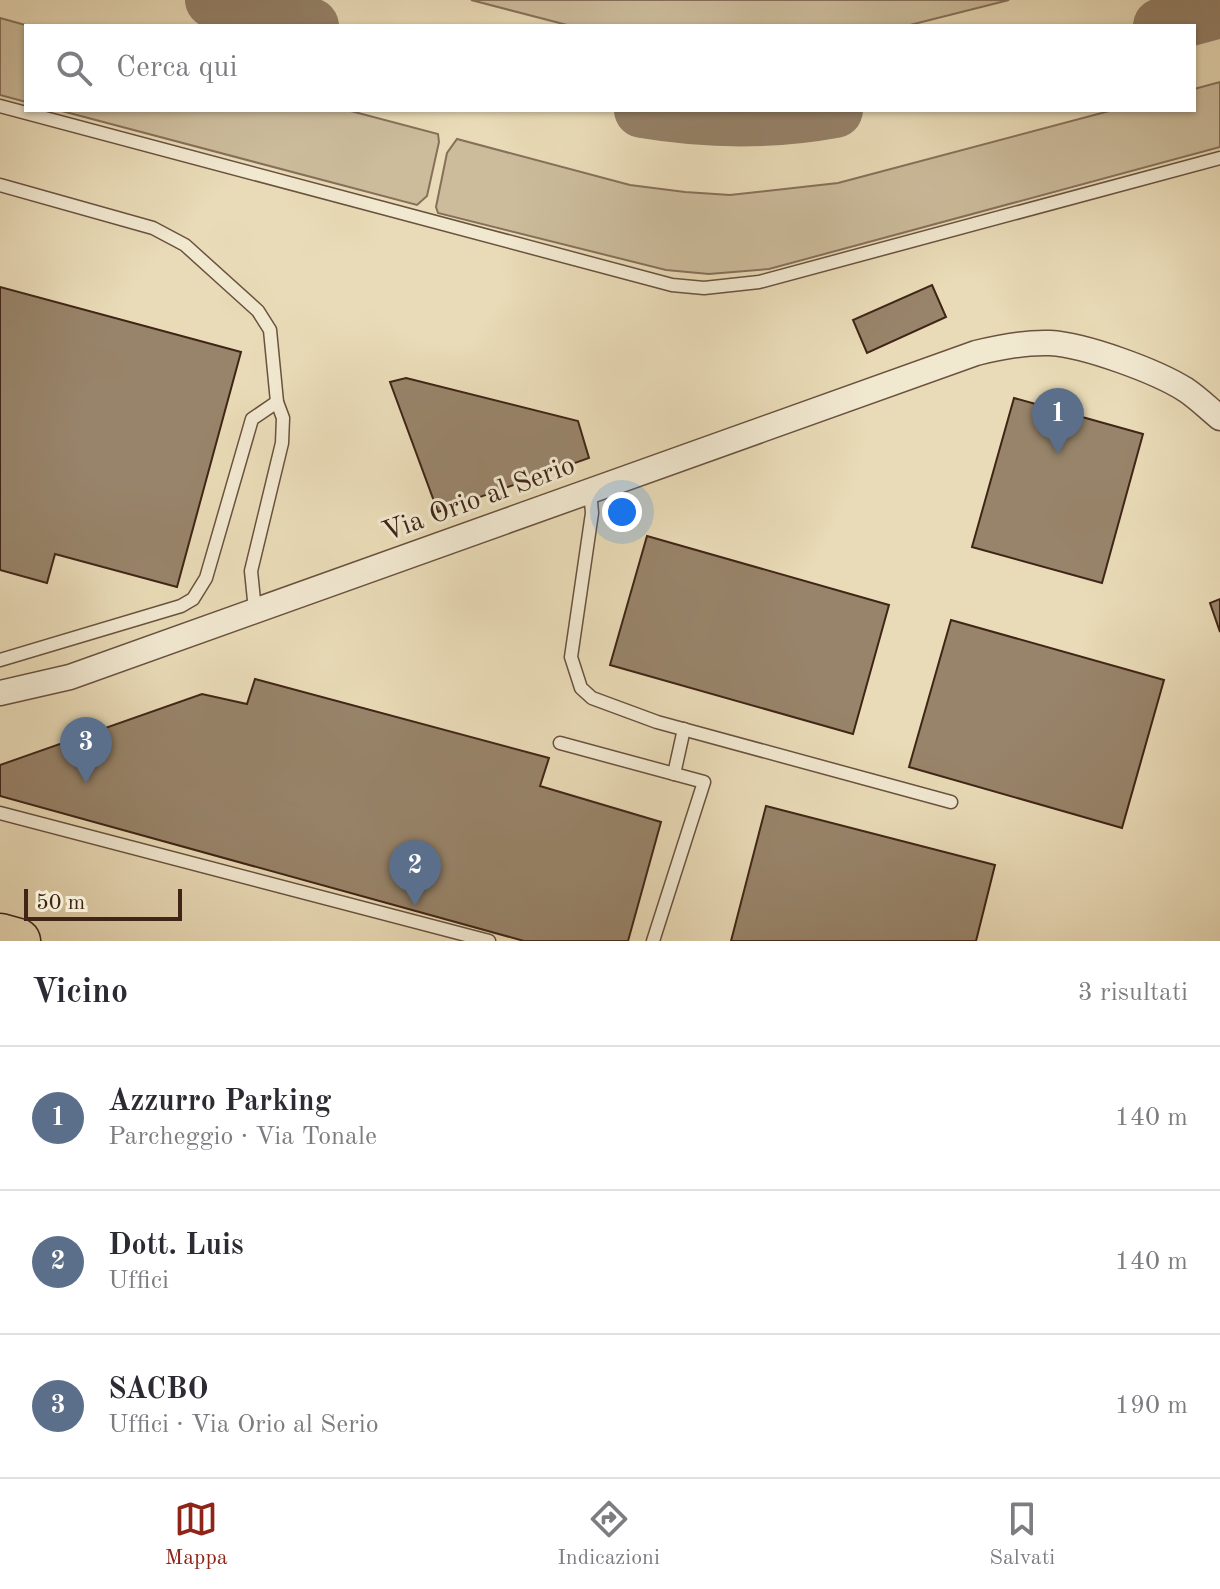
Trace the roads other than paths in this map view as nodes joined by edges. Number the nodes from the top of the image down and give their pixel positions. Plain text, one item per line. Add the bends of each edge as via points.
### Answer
1 (0, 106) edge
2 (1220, 158) edge
3 (0, 185) edge
4 (277, 402) junction
5 (1220, 418) edge
6 (590, 489) junction
7 (255, 610) junction
8 (0, 660) edge
9 (0, 693) edge
10 (684, 729) junction
11 (560, 743) dead end
12 (674, 774) junction
13 (951, 802) dead end
14 (0, 813) edge
15 (0, 936) edge
16 (18, 941) edge
17 (489, 941) edge
18 (653, 941) edge

1 - 2 lane via 672,285 704,288 759,282
3 - 4 lane via 153,228 185,245 258,311 270,330
4 - 7 lane via 283,418 282,443 251,571
4 - 8 lane via 252,419 206,578 193,599
5 - 6 street, Via Orio al Serio via 1186,390 1151,372 1052,343 1022,344 976,353
6 - 7 street, Via Orio al Serio
6 - 10 lane via 592,513 571,657 581,688 592,698
7 - 9 street, Via Orio al Serio via 70,677
10 - 12 lane
10 - 13 lane
11 - 12 lane
12 - 18 lane via 704,782
14 - 17 lane
15 - 16 highway

